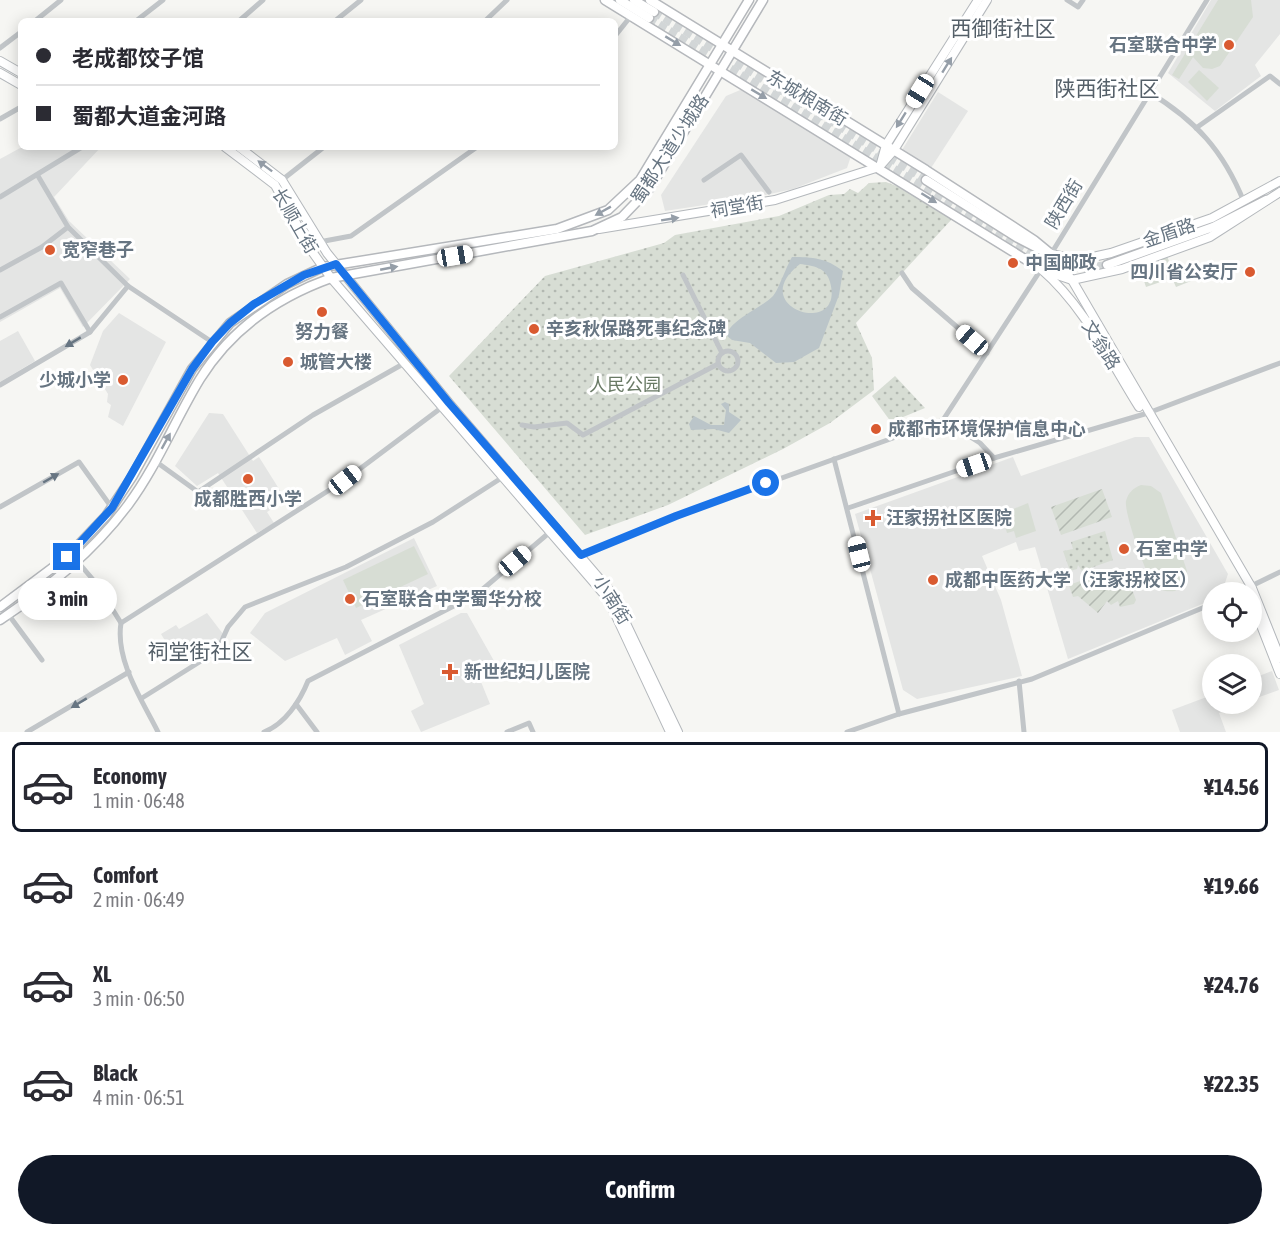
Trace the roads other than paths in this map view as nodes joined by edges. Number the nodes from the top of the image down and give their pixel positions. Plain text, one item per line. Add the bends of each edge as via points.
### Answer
1 (61, 0) edge
2 (163, 0) edge
3 (263, 0) edge
4 (361, 0) edge
5 (507, 0) edge
6 (605, 0) edge
7 (620, 0) edge
8 (634, 0) edge
9 (650, 0) edge
10 (764, 0) edge
11 (978, 0) edge
12 (987, 0) edge
13 (1067, 0) edge
14 (1083, 0) edge
15 (1207, 0) edge
16 (748, 1) edge
17 (631, 16) junction
18 (38, 18) edge
19 (140, 18) edge
20 (242, 18) edge
21 (339, 18) edge
22 (488, 18) edge
23 (618, 32) edge
24 (18, 34) edge
25 (721, 45) junction
26 (0, 48) edge
27 (733, 52) junction
28 (0, 61) edge
29 (710, 63) junction
30 (18, 71) edge
31 (721, 71) junction
32 (0, 73) edge
33 (18, 83) edge
34 (1280, 84) edge
35 (1149, 92) junction
36 (18, 109) edge
37 (0, 119) edge
38 (1196, 128) junction
39 (890, 148) junction
40 (78, 150) edge
41 (229, 150) edge
42 (243, 150) edge
43 (320, 150) edge
44 (473, 150) edge
45 (879, 167) junction
46 (39, 176) junction
47 (282, 180) junction
48 (704, 180) dead end
49 (926, 180) tunnel mouth
50 (1280, 181) edge
51 (769, 192) dead end
52 (1280, 192) edge
53 (0, 197) edge
54 (1266, 200) junction
55 (1244, 202) junction
56 (68, 227) junction
57 (592, 231) junction
58 (319, 242) junction
59 (1051, 254) junction
60 (336, 264) junction
61 (1107, 265) tunnel mouth
62 (322, 267) junction
63 (1041, 269) junction
64 (0, 270) edge
65 (902, 273) dead end
66 (683, 275) dead end
67 (345, 276) junction
68 (331, 279) junction
69 (1072, 280) junction
70 (128, 286) junction
71 (0, 317) edge
72 (90, 332) junction
73 (212, 342) junction
74 (722, 353) junction
75 (987, 353) junction
76 (1280, 363) edge
77 (403, 364) junction
78 (718, 364) junction
79 (0, 385) edge
80 (441, 408) junction
81 (1146, 413) junction
82 (943, 420) junction
83 (522, 424) dead end
84 (994, 458) junction
85 (834, 459) junction
86 (154, 462) junction
87 (503, 477) junction
88 (0, 507) edge
89 (112, 508) junction
90 (848, 508) junction
91 (550, 532) junction
92 (581, 555) junction
93 (78, 562) junction
94 (1280, 572) edge
95 (95, 582) tunnel mouth
96 (1241, 582) edge
97 (1261, 582) edge
98 (103, 594) tunnel mouth
99 (0, 607) edge
100 (1202, 608) edge
101 (8, 614) junction
102 (0, 620) edge
103 (1262, 622) edge
104 (121, 623) junction
105 (1262, 628) edge
106 (1280, 658) edge
107 (42, 660) dead end
108 (129, 672) junction
109 (1280, 674) edge
110 (1019, 681) junction
111 (142, 698) junction
112 (296, 704) junction
113 (899, 714) junction
114 (38, 729) edge
115 (27, 732) edge
116 (158, 732) edge
117 (264, 732) edge
118 (317, 732) edge
119 (507, 732) edge
120 (533, 732) edge
121 (670, 732) edge
122 (678, 732) edge
123 (847, 732) edge
124 (1024, 732) edge

1 - 18 street
2 - 19 street
3 - 20 street
4 - 21 street
5 - 22 street
6 - 17 main road, 东城根南街
7 - 8 main road via 651,15
9 - 25 main road, 东城根南街
10 - 27 main road, 蜀都大道少城路
11 -> 39 main road
39 -> 12 main road
13 - 14 street via 1078,7
15 - 35 street, 陕西街
16 - 25 main road, 蜀都大道少城路
17 - 23 street
17 -> 29 main road, 东城根南街
24 - 26 street
25 - 27 main road, 东城根南街
25 - 29 main road, 蜀都大道少城路
27 - 31 main road, 蜀都大道少城路
27 - 39 main road, 东城根南街
28 - 30 main road
29 - 31 main road, 东城根南街
29 -> 60 main road, 蜀都大道少城路 via 640,180 608,210 556,229
31 -> 45 main road, 东城根南街
31 - 57 main road, 蜀都大道少城路 via 650,188 636,205 609,225
32 - 33 main road
34 - 38 street via 1270,76
35 - 38 street
35 - 59 street, 陕西街
36 - 37 street
38 - 55 street via 1222,156
39 - 45 main road
39 - 59 main road, 文翁路
40 - 46 street
41 - 62 main road, 长顺上街 via 275,185
47 -> 42 main road, 长顺上街
43 - 47 street
44 - 58 street via 351,236
57 -> 45 main road, 祠堂街 via 764,202
45 -> 63 main road, 文翁路
46 - 53 street
46 - 56 street
47 - 58 main road, 长顺上街
48 - 51 street via 741,155
49 - 59 main road, 文翁路 via 1018,238
50 - 55 main road, 金盾路
52 - 54 main road, 金盾路
54 - 61 main road, 金盾路 via 1213,227
54 - 69 main road, 金盾路 via 1210,237 1122,269
55 - 59 main road, 金盾路 via 1181,230 1111,253 1079,260
56 - 64 street via 42,247
56 - 70 street
67 -> 57 main road, 蜀都大道少城路
58 - 60 main road, 长顺上街
59 - 63 street, 陕西街
59 - 69 main road, 文翁路
60 - 62 main road, 蜀都大道少城路
60 - 67 main road, 小南街
62 - 68 main road, 长顺上街
62 - 73 main road, 蜀都大道少城路 via 254,304
63 - 69 main road
63 - 75 street, 陕西街
63 - 81 main road, 文翁路 via 1075,303
65 - 75 street via 912,288
66 - 74 street
67 - 68 main road, 蜀都大道少城路
67 - 92 main road, 小南街
68 - 77 main road, 小南街
86 -> 68 main road, 蜀都大道少城路 via 200,379 231,340 272,305
69 - 81 main road, 文翁路
70 - 72 street
70 - 73 street
71 - 72 street via 61,283
72 -> 79 street
73 - 89 main road, 蜀都大道少城路 via 192,369
74 - 78 street
74 - 78 street via 732,352 737,363 728,371
75 - 82 street, 陕西街
76 - 81 street
77 - 80 main road, 小南街
77 - 86 street via 313,415 198,492
78 - 83 street via 583,435 567,423 534,427
80 - 87 main road, 小南街
80 - 104 street via 345,480
81 - 84 street
81 - 96 main road, 文翁路
82 - 84 street via 980,443
82 - 85 street
84 - 90 street
85 - 90 street
85 - 92 street
86 - 93 main road, 蜀都大道少城路 via 129,504
87 - 91 main road, 小南街
87 - 111 street via 433,522 346,567 245,607 228,627 217,651
88 -> 89 street via 79,462
89 - 99 main road, 蜀都大道少城路 via 67,557
90 - 113 street
91 - 112 street via 477,594 308,681
91 - 121 main road, 小南街 via 613,607
92 - 122 main road, 小南街 via 622,611
93 - 95 street
93 - 101 main road, 蜀都大道少城路
94 - 97 street
98 - 104 street
100 - 110 street
101 - 102 main road, 蜀都大道少城路
101 - 107 street
103 - 106 main road, 文翁路
104 - 108 street
105 - 109 main road
108 - 111 street
108 -> 114 street
110 - 113 street
110 - 124 street
111 - 116 street
112 - 117 street via 273,729
112 - 118 street
113 - 123 street
114 - 115 street
119 - 120 street via 529,723

